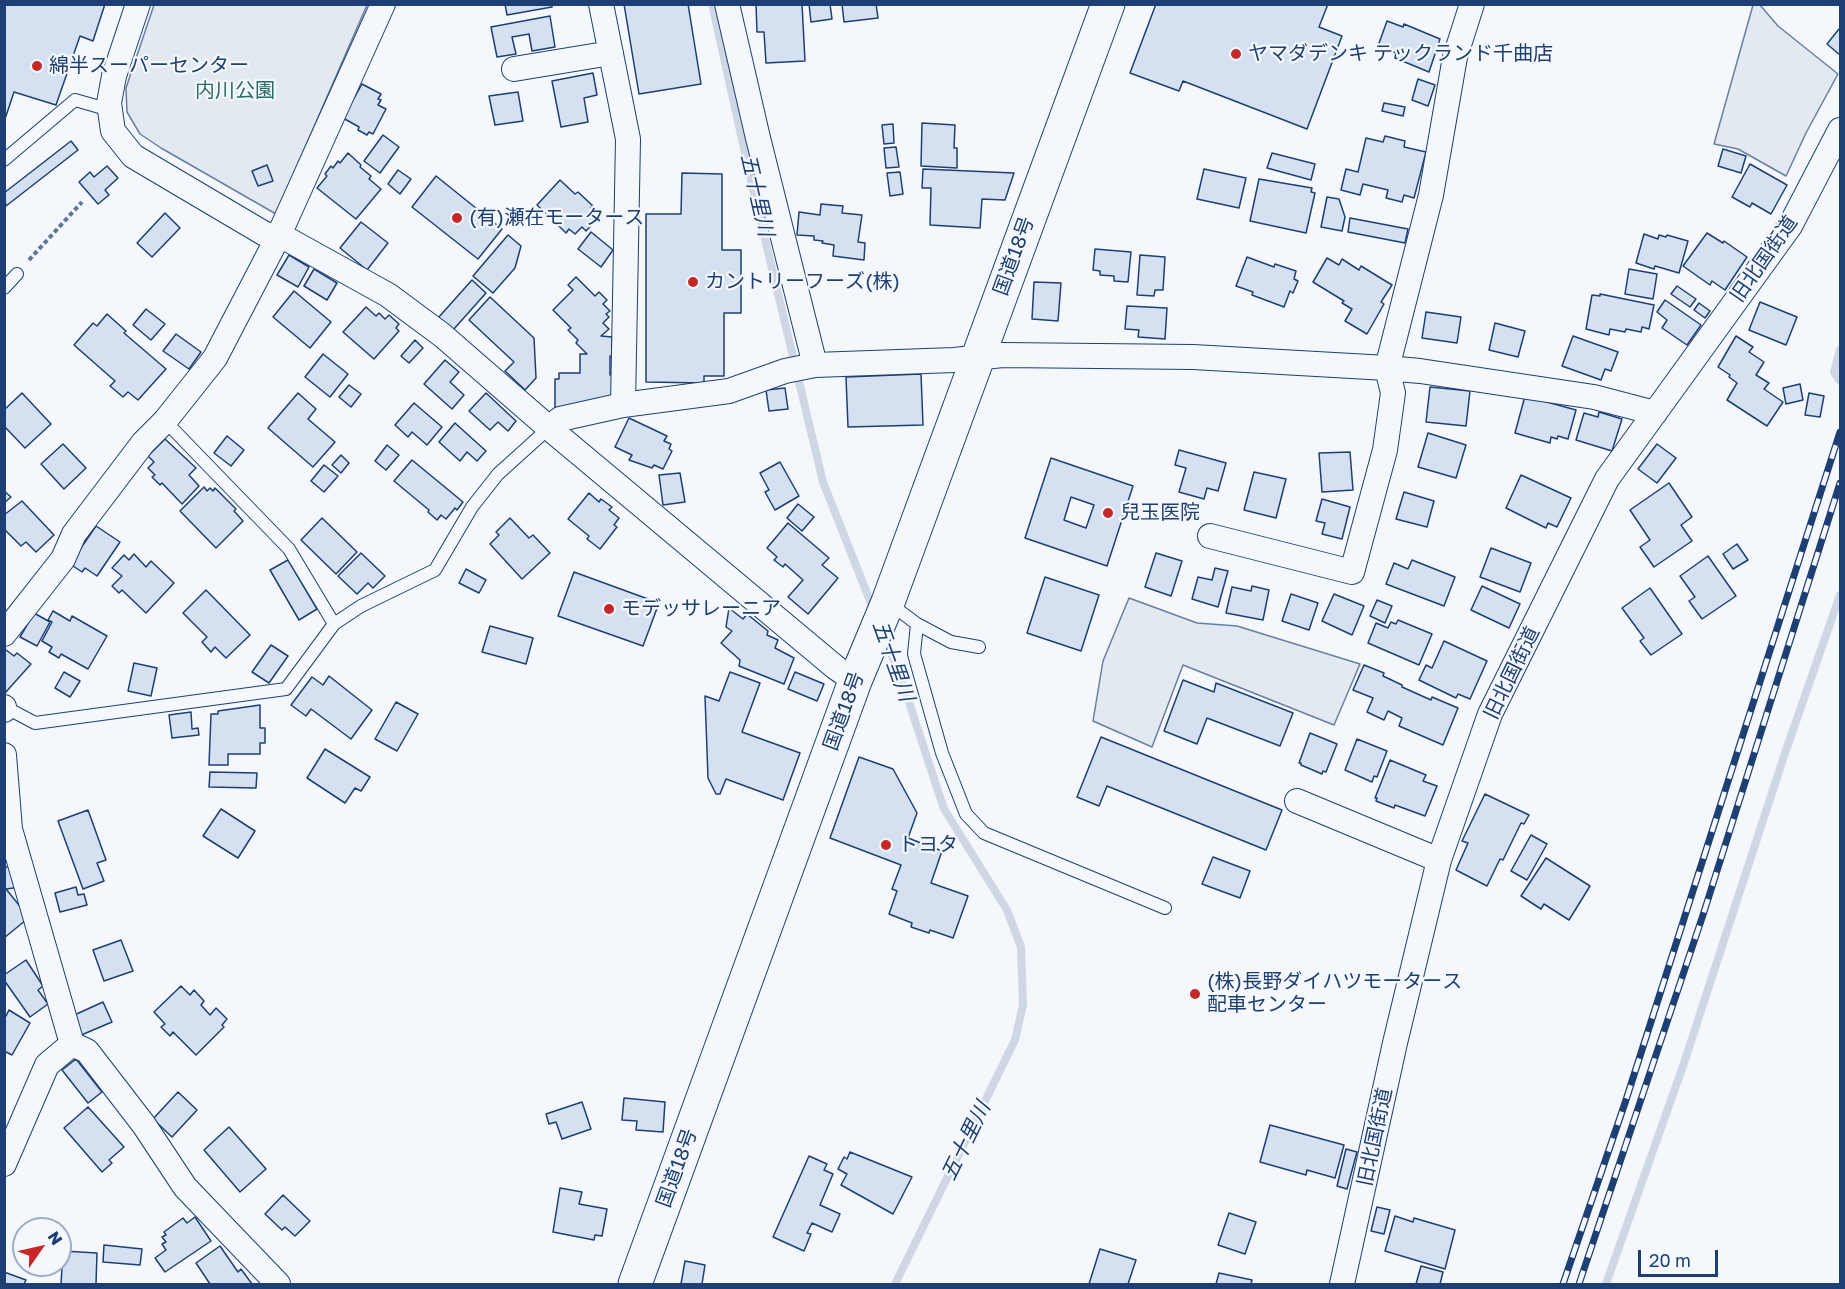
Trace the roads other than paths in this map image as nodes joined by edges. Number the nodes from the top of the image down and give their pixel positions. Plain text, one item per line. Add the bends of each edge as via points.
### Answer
1 (138, 4) edge
2 (382, 4) edge
3 (601, 4) edge
4 (728, 4) edge
5 (1108, 4) edge
6 (1472, 4) edge
7 (611, 53) junction
8 (514, 69) dead end
9 (110, 110) junction
10 (1840, 130) edge
11 (4, 160) edge
12 (278, 237) junction
13 (17, 274) road end
14 (4, 288) edge
15 (977, 358) junction
16 (812, 365) junction
17 (1387, 368) junction
18 (623, 405) junction
19 (1655, 413) junction
20 (165, 421) junction
21 (549, 428) junction
22 (1210, 536) dead end
23 (888, 602) junction
24 (334, 624) junction
25 (917, 624) junction
26 (4, 634) edge
27 (979, 647) dead end
28 (855, 681) junction
29 (5, 708) edge
30 (4, 755) edge
31 (1297, 801) dead end
32 (1439, 860) junction
33 (1165, 908) dead end
34 (72, 1044) junction
35 (4, 1164) edge
36 (278, 1284) edge
37 (635, 1284) edge
38 (1342, 1284) edge

1 - 9 street via 114,76
2 - 12 street
3 - 7 street
4 - 16 street
5 - 15 highway, 国道18号
6 - 17 street via 1455,57 1431,195
7 - 8 street
7 - 18 street via 628,139
9 - 11 lane via 75,100
9 - 12 street via 113,131 133,156 265,234
10 - 19 street, 旧北国街道 via 1790,225
12 - 20 street via 215,358
12 - 21 street via 388,295
13 - 14 lane
15 - 16 street
15 - 17 street via 1193,357
15 - 23 highway, 国道18号
16 - 18 street via 729,391
17 - 19 street via 1594,397
17 - 22 street via 1393,393 1385,450 1352,572
18 - 21 street via 560,419
19 - 32 street, 旧北国街道 via 1607,479 1491,714
20 - 24 lane via 289,549
20 - 26 street via 143,443 74,534 63,559
21 - 24 lane via 498,474 472,507 435,570 361,606
21 - 28 street
23 - 25 lane
23 - 28 highway, 国道18号
24 - 29 lane via 286,689 35,723
25 - 27 lane via 951,642
25 - 33 lane via 914,654 942,753 966,814 984,833
28 - 37 highway, 国道18号
30 - 34 street via 10,829
31 - 32 street
32 - 38 street, 旧北国街道
34 - 35 street via 47,1065
34 - 36 street via 87,1051 186,1187

